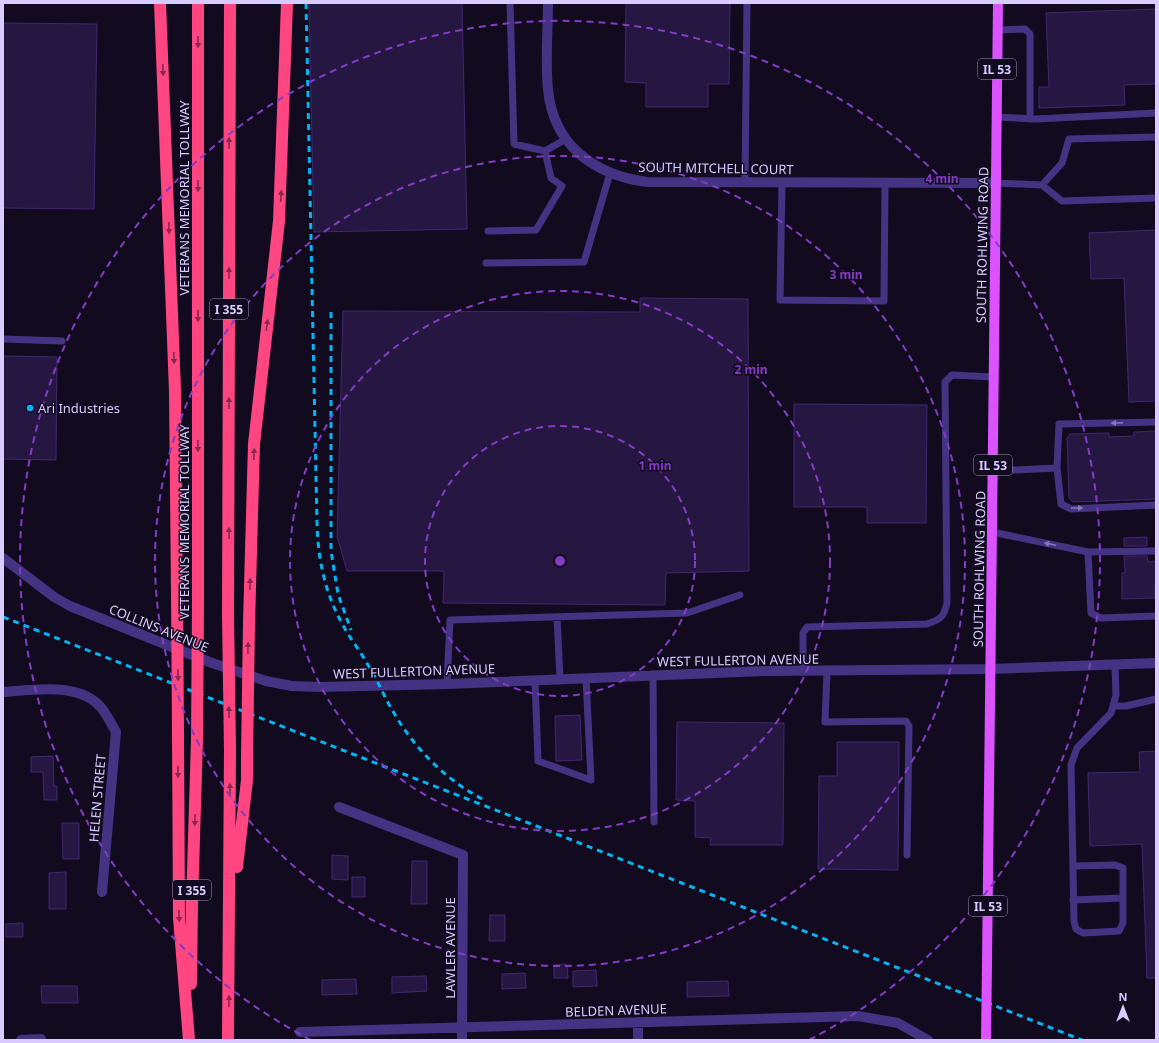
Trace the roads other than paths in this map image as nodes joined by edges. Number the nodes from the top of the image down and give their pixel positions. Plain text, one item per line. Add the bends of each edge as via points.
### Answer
1 (160, 3) edge
2 (198, 3) edge
3 (230, 3) edge
4 (286, 3) edge
5 (510, 3) edge
6 (548, 3) edge
7 (748, 3) edge
8 (998, 3) edge
9 (997, 30) junction
10 (1156, 113) edge
11 (996, 117) junction
12 (1030, 119) junction
13 (1156, 137) edge
14 (566, 139) junction
15 (545, 151) junction
16 (610, 173) junction
17 (745, 182) junction
18 (782, 183) junction
19 (885, 183) junction
20 (996, 183) junction
21 (1042, 185) junction
22 (1156, 198) edge
23 (488, 231) dead end
24 (486, 263) dead end
25 (3, 339) edge
26 (62, 341) dead end
27 (994, 377) junction
28 (1156, 422) edge
29 (1058, 468) junction
30 (993, 471) junction
31 (1156, 506) edge
32 (992, 532) junction
33 (1156, 551) edge
34 (1088, 552) junction
35 (3, 558) edge
36 (740, 596) dead end
37 (1156, 616) edge
38 (557, 617) junction
39 (1156, 663) edge
40 (1115, 665) junction
41 (991, 669) junction
42 (803, 671) junction
43 (827, 671) junction
44 (653, 674) junction
45 (586, 678) junction
46 (560, 679) junction
47 (535, 680) junction
48 (447, 684) junction
49 (320, 687) joint
50 (3, 692) edge
51 (1156, 699) edge
52 (1113, 706) junction
53 (339, 808) dead end
54 (654, 822) dead end
55 (907, 855) dead end
56 (1073, 866) junction
57 (102, 892) dead end
58 (1123, 898) junction
59 (1073, 900) junction
60 (230, 926) junction
61 (638, 1022) junction
62 (462, 1028) junction
63 (300, 1032) dead end
64 (41, 1039) edge
65 (986, 1039) edge
66 (21, 1040) edge
67 (190, 1040) edge
68 (228, 1040) edge
69 (462, 1040) edge
70 (638, 1040) edge
71 (928, 1040) edge

1 -> 67 highway, bridge via 175,391 179,918
2 -> 67 highway, VETERANS MEMORIAL TOLLWAY / I 355, bridge via 197,740
60 -> 3 highway, I 355, bridge
60 -> 4 highway, bridge via 246,780 254,444 280,221
5 - 15 lane via 514,144
6 - 14 street, SOUTH MITCHELL COURT via 548,88 554,114
7 - 17 lane
8 - 9 main road, SOUTH ROHLWING ROAD / IL 53
9 - 11 main road, SOUTH ROHLWING ROAD / IL 53
9 - 12 lane via 1025,29 1030,34
10 - 12 lane
11 - 12 lane
11 - 20 main road, SOUTH ROHLWING ROAD / IL 53
13 - 21 lane via 1069,139 1062,163
14 - 15 lane
14 - 16 street, SOUTH MITCHELL COURT via 576,152
15 - 23 lane via 551,178 562,186 536,230
16 - 17 street, SOUTH MITCHELL COURT via 646,182
16 - 24 lane via 584,262
17 - 18 street, SOUTH MITCHELL COURT
18 - 19 street, SOUTH MITCHELL COURT
18 - 19 lane via 780,300 884,301
19 - 20 street, SOUTH MITCHELL COURT
20 - 21 lane
20 - 27 main road, SOUTH ROHLWING ROAD / IL 53
21 - 22 lane via 1062,201
25 - 26 lane
27 - 30 main road, SOUTH ROHLWING ROAD / IL 53
27 - 42 lane via 952,375 945,382 944,613 938,620 927,624 807,627 803,633
28 -> 29 lane via 1059,424
29 - 30 lane
29 -> 31 lane via 1061,504 1071,509
30 - 32 main road, SOUTH ROHLWING ROAD / IL 53
34 -> 32 lane
32 - 41 main road, SOUTH ROHLWING ROAD / IL 53
33 - 34 lane
34 - 37 lane via 1091,614 1101,618
35 - 49 street, COLLINS AVENUE via 54,597 108,622 212,663 266,681 292,686
36 - 38 lane via 687,613
38 - 46 lane
38 - 48 lane via 450,620
39 - 40 street, WEST FULLERTON AVENUE
40 - 41 street, WEST FULLERTON AVENUE
40 - 52 lane via 1116,696
41 - 43 street, WEST FULLERTON AVENUE
41 - 65 main road, SOUTH ROHLWING ROAD / IL 53, bridge
42 - 43 street, WEST FULLERTON AVENUE
42 - 44 street, WEST FULLERTON AVENUE
43 - 55 lane via 825,722 906,721 909,726
44 - 45 street, WEST FULLERTON AVENUE
44 - 54 lane
45 - 46 street, WEST FULLERTON AVENUE
45 - 47 lane via 591,780 538,761
46 - 47 street, WEST FULLERTON AVENUE
47 - 48 street, WEST FULLERTON AVENUE
48 - 49 street, WEST FULLERTON AVENUE
50 - 57 street, HELEN STREET via 47,690 85,696 103,709 116,732
51 - 52 lane via 1126,706
52 - 56 lane via 1111,712 1077,748 1071,765
53 - 62 street, LAWLER AVENUE via 463,856
56 - 58 lane via 1115,865 1123,868
56 - 59 lane
58 - 59 lane
58 - 59 lane via 1123,923 1119,931 1083,933 1076,929
68 -> 60 highway, I 355
61 - 62 street, BELDEN AVENUE
61 - 70 street
61 - 71 street, BELDEN AVENUE via 858,1016 898,1023
62 - 63 street, BELDEN AVENUE
62 - 69 street, LAWLER AVENUE
64 - 66 street

